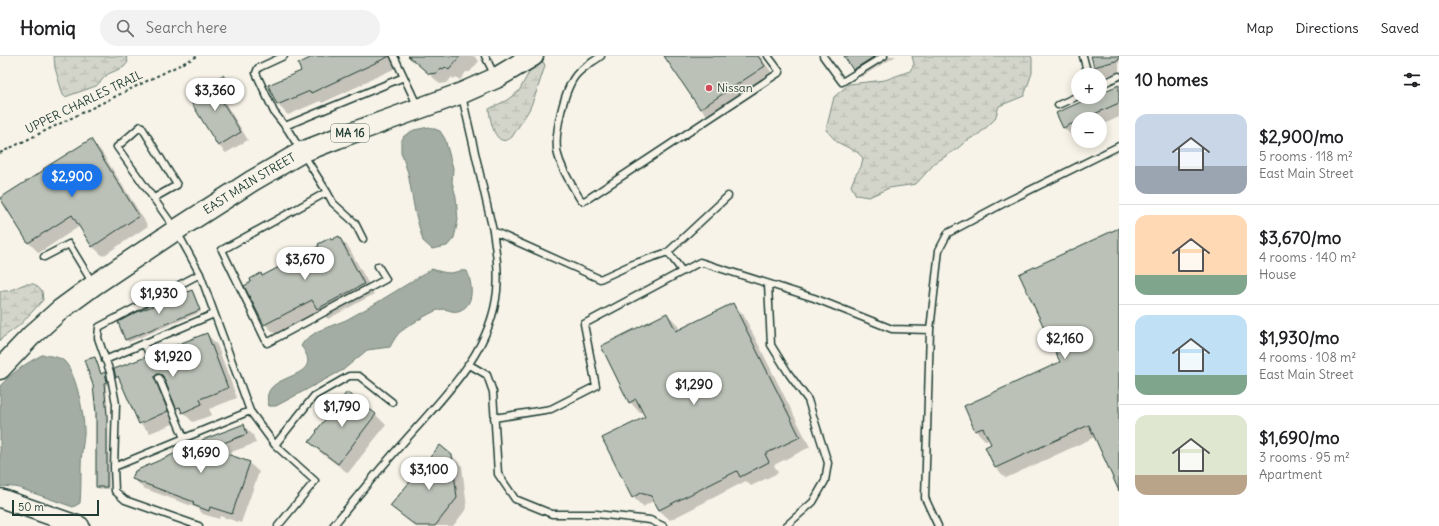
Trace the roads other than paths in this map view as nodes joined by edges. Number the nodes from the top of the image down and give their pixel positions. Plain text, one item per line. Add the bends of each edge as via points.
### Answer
1 (284, 56) edge
2 (394, 56) edge
3 (485, 56) edge
4 (601, 56) edge
5 (768, 56) edge
6 (823, 56) edge
7 (884, 56) edge
8 (1083, 56) edge
9 (524, 58) edge
10 (1086, 68) edge
11 (1119, 76) edge
12 (404, 77) junction
13 (496, 78) junction
14 (1107, 82) edge
15 (462, 93) junction
16 (1071, 99) edge
17 (1058, 105) dead end
18 (418, 109) junction
19 (285, 126) junction
20 (1119, 146) edge
21 (302, 152) junction
22 (327, 192) junction
23 (728, 196) dead end
24 (154, 198) junction
25 (176, 230) junction
26 (493, 231) junction
27 (363, 239) dead end
28 (668, 252) junction
29 (44, 256) dead end
30 (378, 266) dead end
31 (682, 271) junction
32 (200, 274) junction
33 (768, 284) junction
34 (94, 286) junction
35 (214, 314) junction
36 (930, 330) junction
37 (144, 343) junction
38 (149, 354) dead end
39 (106, 360) junction
40 (468, 364) junction
41 (0, 369) edge
42 (159, 378) dead end
43 (392, 402) dead end
44 (250, 411) junction
45 (494, 418) junction
46 (184, 438) junction
47 (275, 445) junction
48 (114, 467) junction
49 (0, 498) edge
50 (76, 525) edge
51 (198, 526) edge
52 (278, 526) edge
53 (333, 526) edge
54 (663, 526) edge
55 (786, 526) edge
56 (938, 526) edge

1 - 19 lane via 258,68 256,73 274,112
2 - 12 lane
3 - 13 lane
4 - 5 lane via 573,80 556,135 561,165 583,201 780,72
6 - 7 lane via 842,82
8 - 10 lane
9 - 13 main road, EAST MAIN STREET / MA 16
11 - 14 lane
12 - 18 lane
12 - 19 lane
13 - 15 main road, EAST MAIN STREET / MA 16
15 - 18 main road, EAST MAIN STREET / MA 16
15 - 26 lane
16 - 17 lane
18 - 21 main road, EAST MAIN STREET / MA 16
19 - 21 lane
20 - 36 lane via 948,233 939,250
21 - 22 lane
21 - 25 main road, EAST MAIN STREET / MA 16
22 - 27 lane via 333,203 354,223
22 - 30 lane via 222,250 267,343 386,279
23 - 28 lane
24 - 24 lane via 116,147 141,126 177,185
24 - 25 lane
25 - 32 lane
25 - 34 main road, EAST MAIN STREET / MA 16
26 - 28 lane via 600,279 632,264
26 - 40 lane via 497,264 496,298 486,334
28 - 31 lane
29 - 34 lane via 69,244
31 - 33 lane via 700,262
31 - 45 lane via 584,324 596,386 552,409
32 - 35 lane
32 - 39 lane via 99,327 98,338
33 - 36 lane via 814,298 892,329
33 - 55 lane via 770,345 808,400 828,463 825,481 812,502
34 - 41 main road, EAST MAIN STREET / MA 16 via 60,310
35 - 37 lane
35 - 44 lane
36 - 56 lane via 925,498
37 - 38 lane
37 - 39 lane
39 - 48 lane via 116,404
40 - 45 lane via 488,375 493,392
40 - 53 lane
42 - 46 lane
43 - 47 lane via 359,376 349,376 314,396
44 - 46 lane
44 - 47 lane
45 - 54 lane via 498,474 516,499 552,514 596,514 650,520
46 - 48 lane
47 - 52 lane via 315,481
48 - 51 lane via 115,491 125,500
49 - 50 main road

